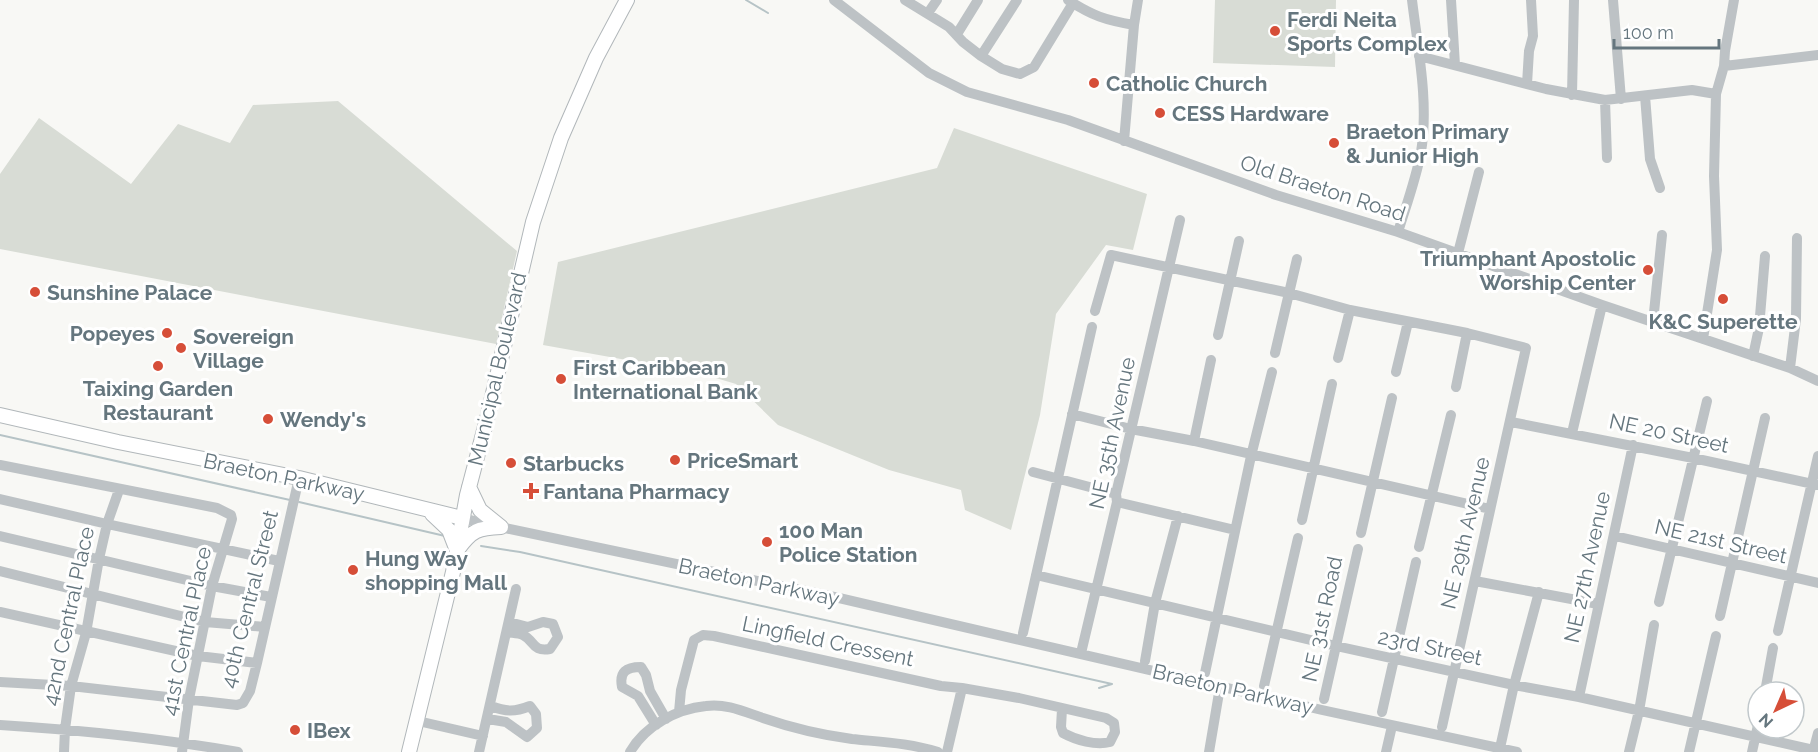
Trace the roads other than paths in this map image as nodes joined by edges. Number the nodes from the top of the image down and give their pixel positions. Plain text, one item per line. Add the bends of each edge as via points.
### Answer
1 (627, 0) edge
2 (834, 0) edge
3 (905, 0) edge
4 (937, 0) edge
5 (978, 0) edge
6 (1017, 0) edge
7 (1138, 0) edge
8 (1412, 0) edge
9 (1451, 0) edge
10 (1531, 0) edge
11 (1574, 0) edge
12 (1613, 0) edge
13 (1734, 0) edge
14 (1070, 2) edge
15 (928, 13) junction
16 (1134, 25) junction
17 (957, 34) junction
18 (1818, 55) edge
19 (981, 56) junction
20 (1419, 56) junction
21 (1455, 65) junction
22 (1724, 66) junction
23 (1527, 84) junction
24 (1716, 94) junction
25 (1572, 95) junction
26 (1645, 96) junction
27 (1621, 99) junction
28 (1605, 100) junction
29 (1124, 141) junction
30 (1607, 158) dead end
31 (1479, 172) dead end
32 (1660, 188) dead end
33 (1180, 220) dead end
34 (1398, 232) junction
35 (1662, 235) dead end
36 (1797, 238) dead end
37 (1239, 241) dead end
38 (1458, 253) junction
39 (1766, 256) dead end
40 (1297, 259) dead end
41 (1170, 266) junction
42 (1230, 279) junction
43 (1289, 293) junction
44 (1602, 305) junction
45 (1350, 310) junction
46 (1095, 311) dead end
47 (1408, 322) junction
48 (1653, 322) junction
49 (1092, 327) dead end
50 (1467, 333) junction
51 (1218, 336) dead end
52 (1703, 339) junction
53 (1275, 353) dead end
54 (1753, 356) junction
55 (1338, 358) dead end
56 (1211, 360) dead end
57 (1790, 368) junction
58 (1272, 372) dead end
59 (1396, 372) dead end
60 (1818, 381) edge
61 (1332, 384) dead end
62 (1456, 387) dead end
63 (1392, 399) dead end
64 (1707, 401) dead end
65 (1072, 414) junction
66 (0, 415) edge
67 (1451, 415) dead end
68 (1765, 418) dead end
69 (1511, 422) junction
70 (1131, 429) junction
71 (1572, 433) junction
72 (1194, 441) junction
73 (1633, 446) junction
74 (1251, 456) junction
75 (1818, 456) edge
76 (1693, 458) junction
77 (1, 465) edge
78 (1313, 469) junction
79 (1753, 470) junction
80 (1033, 472) dead end
81 (0, 477) edge
82 (299, 478) junction
83 (1057, 478) junction
84 (1372, 482) junction
85 (1815, 484) edge
86 (469, 487) junction
87 (119, 490) junction
88 (1431, 496) junction
89 (1117, 498) junction
90 (0, 499) edge
91 (1490, 509) junction
92 (428, 511) junction
93 (1178, 516) junction
94 (462, 518) junction
95 (1302, 520) dead end
96 (107, 524) junction
97 (501, 527) junction
98 (1235, 531) junction
99 (1361, 533) dead end
100 (0, 536) edge
101 (1614, 536) junction
102 (1298, 538) dead end
103 (1419, 547) dead end
104 (223, 548) junction
105 (1358, 549) dead end
106 (456, 550) junction
107 (1670, 550) junction
108 (99, 559) junction
109 (279, 561) junction
110 (1416, 562) dead end
111 (1731, 564) junction
112 (0, 571) edge
113 (1035, 575) junction
114 (1790, 577) junction
115 (1475, 580) junction
116 (1818, 583) edge
117 (212, 586) junction
118 (516, 590) dead end
119 (1096, 591) junction
120 (1539, 592) junction
121 (92, 593) junction
122 (271, 597) junction
123 (1659, 602) dead end
124 (1155, 603) junction
125 (1598, 604) junction
126 (0, 612) edge
127 (1720, 616) dead end
128 (1217, 618) junction
129 (205, 622) junction
130 (1654, 625) dead end
131 (265, 627) junction
132 (1778, 631) dead end
133 (1276, 632) junction
134 (86, 633) junction
135 (1023, 633) dead end
136 (1716, 636) dead end
137 (1335, 646) junction
138 (1773, 648) dead end
139 (1081, 653) junction
140 (198, 656) junction
141 (1394, 659) junction
142 (1145, 661) dead end
143 (257, 663) junction
144 (1454, 672) junction
145 (1205, 673) dead end
146 (1767, 680) edge
147 (0, 682) edge
148 (1514, 685) junction
149 (71, 686) junction
150 (1264, 686) dead end
151 (1220, 687) junction
152 (962, 688) junction
153 (1579, 697) junction
154 (189, 699) junction
155 (1324, 699) dead end
156 (491, 706) junction
157 (1062, 709) junction
158 (1639, 711) junction
159 (680, 712) junction
160 (1382, 712) dead end
161 (488, 719) junction
162 (418, 721) junction
163 (661, 722) junction
164 (1695, 724) junction
165 (0, 725) edge
166 (1392, 726) junction
167 (1442, 727) dead end
168 (64, 729) junction
169 (1818, 733) edge
170 (1746, 735) edge
171 (483, 736) junction
172 (1768, 740) edge
173 (182, 747) edge
174 (1500, 748) junction
175 (1815, 751) edge
176 (64, 752) edge
177 (238, 752) edge
178 (409, 752) edge
179 (479, 752) edge
180 (630, 752) edge
181 (938, 752) edge
182 (947, 752) edge
183 (1209, 752) edge
184 (1386, 752) edge
185 (1517, 752) edge
186 (1629, 752) edge
187 (1689, 752) edge

1 - 86 main road, Municipal Boulevard via 561,138 536,212
2 - 29 street, Old Braeton Road via 929,73 967,92 1068,120
3 - 15 street
4 - 15 street
5 - 17 street
6 - 19 street
7 - 16 street
8 - 20 street
9 - 21 street
10 - 23 street via 1533,36
11 - 25 street
12 - 27 street
13 - 22 street
14 - 16 street via 1102,19
14 - 19 street via 1030,71 1013,73
15 - 17 street
16 - 29 street
17 - 19 street
18 - 22 street
20 - 21 street
20 - 34 street via 1423,91 1420,152
21 - 23 street
22 - 24 street
23 - 25 street
24 - 26 street via 1692,90
24 - 52 street via 1717,250
25 - 28 street
26 - 27 street
26 - 32 street via 1650,159
27 - 28 street
28 - 30 street
29 - 34 street, Old Braeton Road via 1276,195
31 - 38 street
33 - 41 street, NE 35th Avenue
34 - 38 street, Old Braeton Road
35 - 48 street
36 - 57 street via 1796,319
37 - 42 street
38 - 44 street, Old Braeton Road
39 - 54 street
40 - 43 street
41 - 42 street
41 - 46 street via 1111,255
41 - 70 street, NE 35th Avenue
42 - 43 street
42 - 51 street
43 - 45 street
43 - 53 street
44 - 48 street, Old Braeton Road
44 - 71 street
45 - 47 street
45 - 55 street
47 - 50 street
47 - 59 street
48 - 52 street, Old Braeton Road
49 - 65 street
50 - 62 street
50 - 69 street, NE 29th Avenue via 1526,348
52 - 54 street, Old Braeton Road
54 - 57 street, Old Braeton Road
56 - 72 street
57 - 60 street, Old Braeton Road
58 - 74 street
61 - 78 street
63 - 84 street, NE 31st Road
64 - 76 street
65 - 70 street
65 - 83 street
66 - 82 main road, Braeton Parkway
67 - 88 street
68 - 79 street
69 - 71 street, NE 20 Street
69 - 91 street, NE 29th Avenue
70 - 72 street
70 - 89 street, NE 35th Avenue
71 - 73 street, NE 20 Street
72 - 74 street
73 - 76 street, NE 20 Street
73 - 101 street, NE 27th Avenue
74 - 78 street
74 - 98 street
75 - 85 street
76 - 79 street, NE 20 Street
76 - 107 street
77 - 81 street
77 - 87 street
78 - 84 street
78 - 95 street
79 - 85 street, NE 20 Street
79 - 111 street
80 - 83 street
82 - 92 main road, Braeton Parkway
82 - 109 street, 40th Central Street
83 - 89 street
83 - 113 street
84 - 88 street
84 - 99 street, NE 31st Road
85 - 114 street
86 - 92 main road via 454,504
86 - 94 main road, Municipal Boulevard
86 - 97 main road via 480,510
87 - 96 street, 42nd Central Place
87 - 104 street, 41st Central Place via 228,512 232,519
88 - 91 street
88 - 103 street
89 - 93 street
89 - 119 street, NE 35th Avenue
90 - 96 street
91 - 115 street, NE 29th Avenue
92 - 94 main road, Braeton Parkway
92 - 106 main road via 449,530
93 - 98 street
93 - 124 street
94 - 97 street, Braeton Parkway
94 - 106 main road, Municipal Boulevard
96 - 104 street
96 - 108 street, 42nd Central Place
97 - 106 main road via 473,532
97 - 139 street, Braeton Parkway
98 - 128 street
100 - 108 street
101 - 107 street, NE 21st Street
101 - 125 street, NE 27th Avenue
102 - 133 street
104 - 109 street
104 - 117 street, 41st Central Place
105 - 137 street, NE 31st Road
106 - 162 main road, Municipal Boulevard
107 - 111 street, NE 21st Street
107 - 123 street
108 - 117 street
108 - 121 street, 42nd Central Place
109 - 122 street, 40th Central Street
110 - 141 street
111 - 114 street, NE 21st Street
111 - 127 street
112 - 121 street
113 - 119 street, 23rd Street
113 - 135 street
114 - 116 street, NE 21st Street
114 - 132 street
115 - 120 street
115 - 144 street, NE 29th Avenue
117 - 122 street
117 - 129 street, 41st Central Place
118 - 156 street
119 - 124 street, 23rd Street
119 - 139 street, NE 35th Avenue
120 - 125 street
120 - 148 street
121 - 129 street
121 - 134 street, 42nd Central Place
122 - 131 street, 40th Central Street
124 - 128 street, 23rd Street
124 - 142 street
125 - 153 street, NE 27th Avenue
126 - 134 street
128 - 133 street, 23rd Street
128 - 145 street
129 - 131 street
129 - 140 street, 41st Central Place
130 - 158 street
131 - 143 street, 40th Central Street
133 - 137 street, 23rd Street
133 - 150 street
134 - 140 street
134 - 149 street, 42nd Central Place
136 - 164 street
137 - 141 street, 23rd Street
137 - 155 street, NE 31st Road
138 - 146 street
139 - 151 street, Braeton Parkway
140 - 143 street
140 - 154 street, 41st Central Place
141 - 144 street, 23rd Street
141 - 160 street
143 - 154 street, 40th Central Street via 243,703
144 - 148 street, 23rd Street
144 - 167 street, NE 29th Avenue
147 - 149 street, 40th Central Street
148 - 153 street, 23rd Street
148 - 174 street
149 - 154 street, 40th Central Street
149 - 168 street, 42nd Central Place
151 - 166 street, Braeton Parkway
151 - 183 street
152 - 157 street
152 - 159 street, Lingfield Cressent via 703,635 694,640 689,654
152 - 182 street
153 - 158 street, 23rd Street
154 - 173 street, 41st Central Place
156 - 161 street
156 - 161 street via 514,712 530,706 536,714 537,728 527,737 506,722
157 - 157 street via 1114,723 1110,742 1103,744 1063,733
158 - 164 street, 23rd Street
158 - 186 street
159 - 163 street
159 - 181 street via 707,705 733,708 787,726
161 - 171 street
162 - 171 street
162 - 178 main road, Municipal Boulevard
163 - 163 street via 638,696 622,687 623,672 629,667 641,667 646,675
163 - 180 street
164 - 170 street, 23rd Street
164 - 187 street
165 - 168 street
166 - 174 street, Braeton Parkway
166 - 184 street
168 - 173 street
168 - 176 street, 42nd Central Place
169 - 175 street
171 - 179 street
172 - 175 street, 23rd Street
173 - 177 street
174 - 185 street, Braeton Parkway

